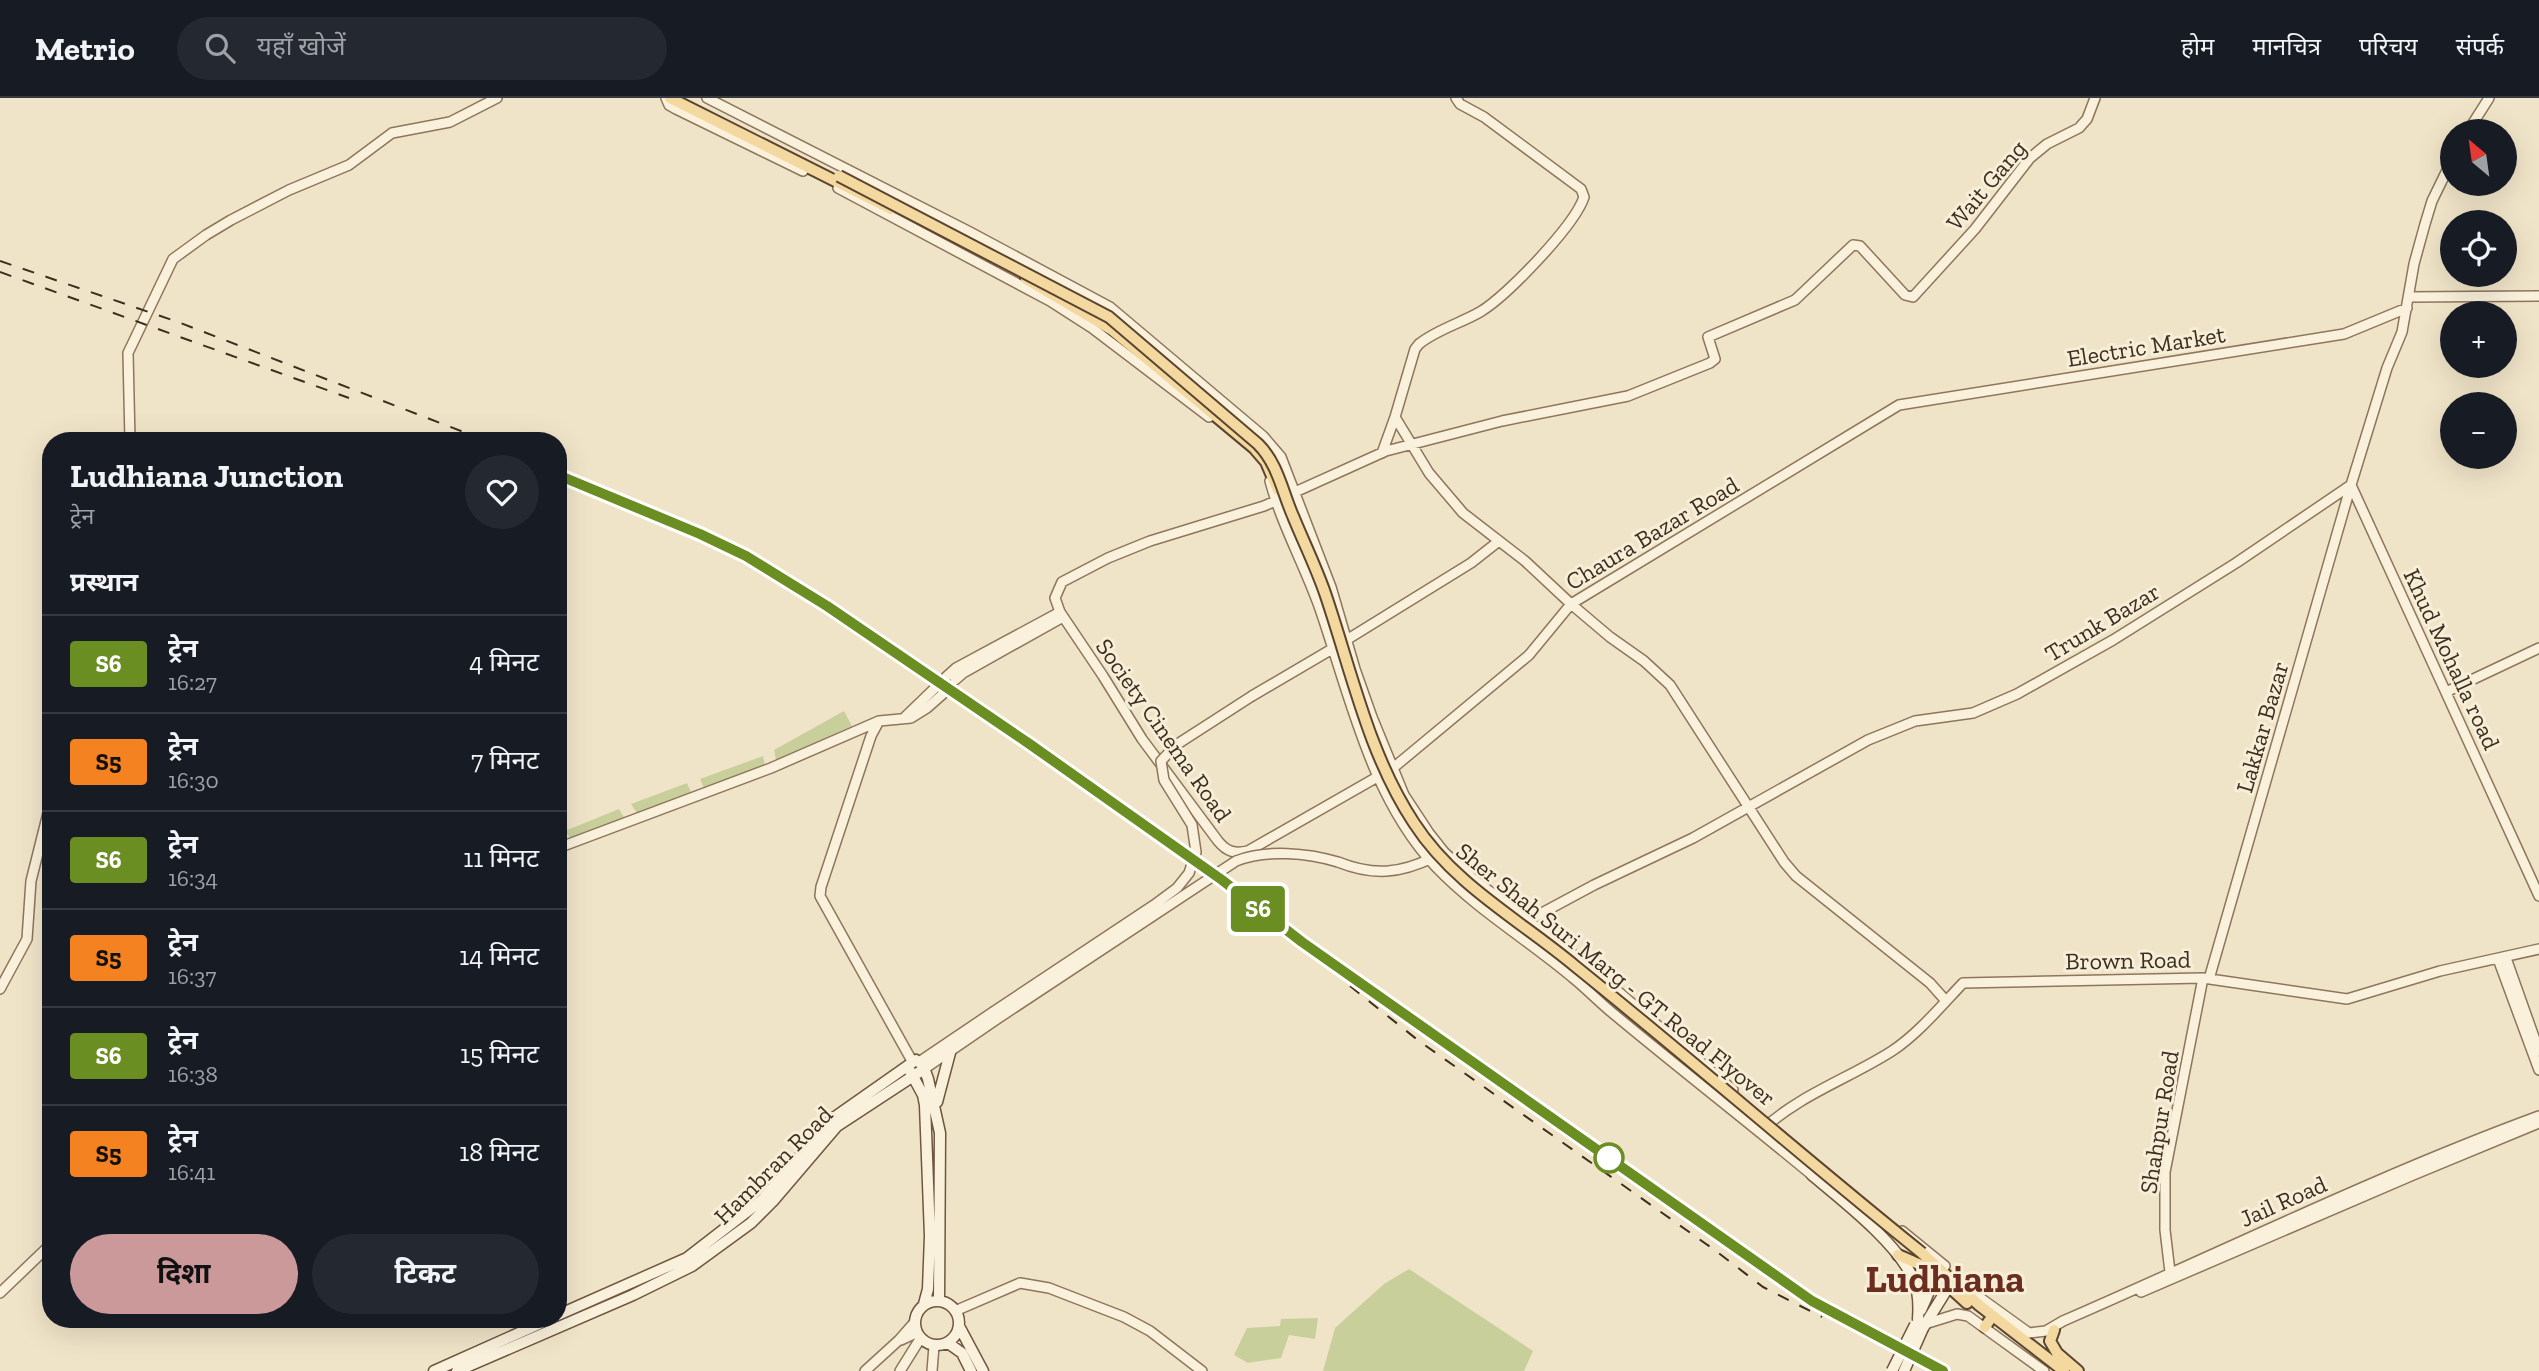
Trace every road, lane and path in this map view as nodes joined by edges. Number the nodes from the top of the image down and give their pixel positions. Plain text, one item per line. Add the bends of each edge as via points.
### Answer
1 (497, 98) edge
2 (707, 98) edge
3 (1456, 98) edge
4 (2095, 98) edge
5 (2489, 98) edge
6 (674, 99) edge
7 (2476, 119) edge
8 (2440, 185) edge
9 (2539, 296) edge
10 (2409, 297) junction
11 (2407, 308) junction
12 (1888, 411) joint
13 (1395, 417) junction
14 (130, 432) edge
15 (1410, 443) junction
16 (1381, 453) junction
17 (2351, 485) junction
18 (1294, 492) junction
19 (1275, 501) junction
20 (1499, 541) junction
21 (1571, 604) junction
22 (1062, 615) junction
23 (1346, 633) junction
24 (2539, 648) edge
25 (1332, 649) junction
26 (951, 678) dead end
27 (940, 690) dead end
28 (2446, 692) junction
29 (879, 721) junction
30 (1393, 768) junction
31 (1379, 777) junction
32 (1748, 807) junction
33 (42, 838) edge
34 (567, 845) edge
35 (1444, 852) junction
36 (1430, 859) junction
37 (2539, 896) edge
38 (1527, 921) junction
39 (2539, 949) edge
40 (2502, 958) junction
41 (2206, 979) junction
42 (0, 989) edge
43 (1947, 1001) junction
44 (995, 1016) junction
45 (951, 1049) junction
46 (2539, 1051) edge
47 (915, 1067) junction
48 (2539, 1070) edge
49 (936, 1108) junction
50 (2539, 1116) edge
51 (1771, 1122) junction
52 (2539, 1123) edge
53 (1761, 1132) junction
54 (2478, 1143) junction
55 (1817, 1162) junction
56 (1812, 1175) junction
57 (42, 1253) edge
58 (1898, 1255) junction
59 (1945, 1266) joint
60 (1928, 1268) junction
61 (2170, 1272) junction
62 (1947, 1282) junction
63 (1026, 1285) junction
64 (0, 1293) edge
65 (1966, 1293) junction
66 (939, 1301) junction
67 (924, 1304) junction
68 (567, 1311) edge
69 (958, 1318) junction
70 (1920, 1320) junction
71 (567, 1324) edge
72 (1987, 1324) junction
73 (530, 1328) edge
74 (557, 1328) edge
75 (917, 1332) junction
76 (2051, 1336) junction
77 (948, 1343) junction
78 (934, 1346) junction
79 (434, 1371) edge
80 (457, 1371) edge
81 (865, 1371) edge
82 (900, 1371) edge
83 (932, 1371) edge
84 (971, 1371) edge
85 (983, 1371) edge
86 (1202, 1371) edge
87 (1892, 1371) edge
88 (1904, 1371) edge
89 (2044, 1371) edge
90 (2055, 1371) edge
91 (2064, 1371) edge
92 (2078, 1371) edge

1 - 14 street via 450,122 393,134 349,165 231,220 177,256 128,353
2 - 18 street via 1110,307 1263,436 1281,457
3 - 13 street via 1581,189 1584,197 1540,259 1517,281 1483,310 1419,344
4 - 15 street, Wait Gang via 2079,128 2031,158 1914,296 1905,295 1855,245 1795,300 1708,337 1715,359 1710,363 1628,396
5 - 7 street
6 - 19 street via 669,105 831,184 1092,328 1258,457
6 - 60 main road, Sher Shah Suri Marg - GT Road Flyover, bridge via 1088,314 1254,449 1271,472 1319,594 1378,767 1407,824 1435,861
6 - 62 main road, Sher Shah Suri Marg - GT Road Flyover, bridge via 1108,317 1258,444 1278,474 1326,594 1384,767 1413,823 1436,853
8 - 10 street via 2411,276
9 - 10 street
10 - 11 street
11 - 12 street, Electric Market via 2344,334 1907,403
11 - 17 street
12 - 21 street, Chaura Bazar Road
13 - 15 street
13 - 16 street
15 - 16 street
15 - 20 street via 1452,502
16 - 18 street
17 - 28 street, Khud Mohalla road
17 - 32 street, Trunk Bazar via 2113,640 2017,694 1966,715 1915,721 1853,748
17 - 41 street, Lakkar Bazar
18 - 19 street
18 - 23 street
19 - 22 street via 1150,541 1062,582 1055,598
19 - 25 street
20 - 21 street
20 - 23 street via 1471,563
21 - 30 street, Chaura Bazar Road via 1529,655
21 - 32 street via 1644,661 1676,693
22 - 26 street via 956,668
22 - 31 street, Society Cinema Road via 1142,739 1228,851 1240,853 1259,847
23 - 30 street
24 - 28 street
25 - 31 street
25 - 44 street, bridge via 1175,746 1161,761 1164,780 1186,812 1195,837 1195,859 1183,882
27 - 29 street via 927,708 911,718
28 - 37 street, Khud Mohalla road
29 - 34 street via 771,768
29 - 47 street via 820,896
30 - 31 street, Society Cinema Road
30 - 35 street via 1413,811
31 - 36 street
32 - 38 street, Trunk Bazar
32 - 43 street via 1796,876
33 - 42 street via 31,881 27,939
35 - 36 street
35 - 38 street
36 - 44 street, bridge via 1381,873 1322,857 1247,856
36 - 53 street via 1466,894
38 - 51 street via 1586,964
39 - 40 street, Brown Road
40 - 41 street, Brown Road via 2347,999
40 - 46 street
40 - 48 street
41 - 43 street, Brown Road via 1963,983
41 - 61 street, Shahpur Road via 2165,1172
43 - 51 street, Brown Road via 1893,1050
44 - 45 street
44 - 47 street
45 - 47 street
45 - 49 main road
47 - 49 main road
47 - 67 main road via 925,1105 930,1236 929,1290
47 - 68 main road, Hambran Road via 832,1119 762,1200 687,1258
47 - 71 main road, Hambran Road via 837,1126 751,1223 692,1266
49 - 66 main road via 940,1133
50 - 54 street, Jail Road
51 - 53 street, Brown Road
51 - 55 street
52 - 54 street, Jail Road
53 - 56 street
54 - 61 street, Jail Road
54 - 76 street, Jail Road
55 - 56 street
55 - 59 street, bridge
56 - 58 main road
57 - 64 street
58 - 60 main road
58 - 70 main road via 1916,1284
59 - 62 main road via 1949,1269
60 - 62 main road, Sher Shah Suri Marg - GT Road Flyover
60 - 70 main road via 1933,1279
61 - 76 street, Jail Road via 2063,1321
62 - 65 main road
62 - 70 main road
62 - 72 main road
63 - 69 street
63 - 69 street via 985,1297
63 - 86 street via 1063,1292 1124,1317 1159,1336
65 - 76 street via 1987,1302 2029,1333
65 - 91 main road
66 - 67 main road
66 - 69 main road
67 - 75 main road via 915,1316
69 - 77 main road
69 - 85 main road
70 - 72 street via 1957,1314
70 - 87 main road, bridge
70 - 88 main road, bridge
72 - 89 street
72 - 90 main road
73 - 79 main road
74 - 80 main road, Hambran Road
75 - 78 main road
75 - 81 street via 900,1340
75 - 82 street
76 - 92 main road
77 - 78 main road
77 - 84 main road via 962,1353
78 - 83 street

